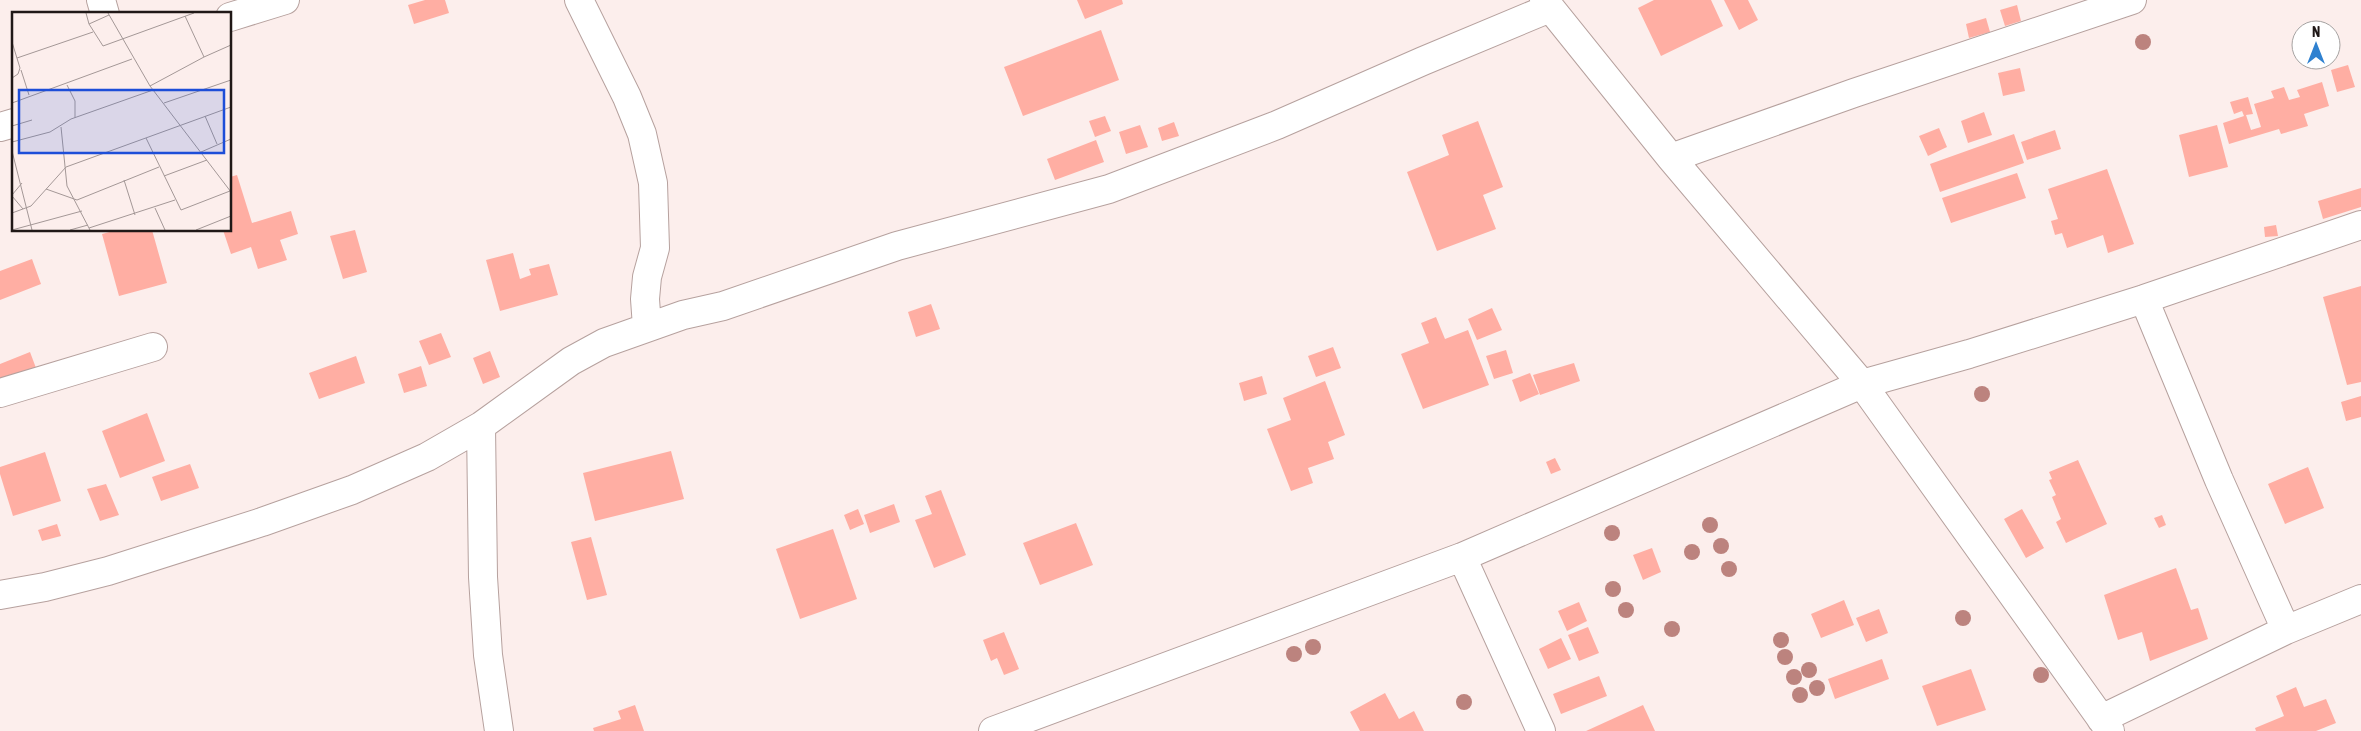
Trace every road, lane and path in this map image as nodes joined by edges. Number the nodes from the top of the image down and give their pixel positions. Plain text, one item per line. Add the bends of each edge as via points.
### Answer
1 (285, 0) edge
2 (579, 0) edge
3 (2132, 0) edge
4 (1547, 4) edge
5 (231, 17) edge
6 (12, 124) edge
7 (0, 128) edge
8 (1671, 158) junction
9 (2361, 225) edge
10 (2144, 300) junction
11 (647, 327) junction
12 (153, 347) dead end
13 (1862, 384) junction
14 (0, 393) edge
15 (481, 426) junction
16 (1462, 557) junction
17 (0, 595) edge
18 (2358, 605) edge
19 (2286, 630) junction
20 (2105, 725) edge
21 (499, 731) edge
22 (993, 731) edge
23 (1541, 731) edge

1 - 5 street
2 - 11 street via 642,134 653,183 655,248 647,277
3 - 8 street
4 - 8 street
4 - 11 street via 1277,125 1109,190 897,246 722,306 683,314
6 - 7 street
8 - 13 street
9 - 10 street
10 - 13 street
10 - 19 street
11 - 15 street via 604,343 571,361
12 - 14 street
13 - 16 street
13 - 20 street
15 - 17 street via 427,457 352,490 262,522 108,571 46,588
15 - 21 street via 483,577 488,655
16 - 22 street
16 - 23 street
18 - 19 street
19 - 20 street

